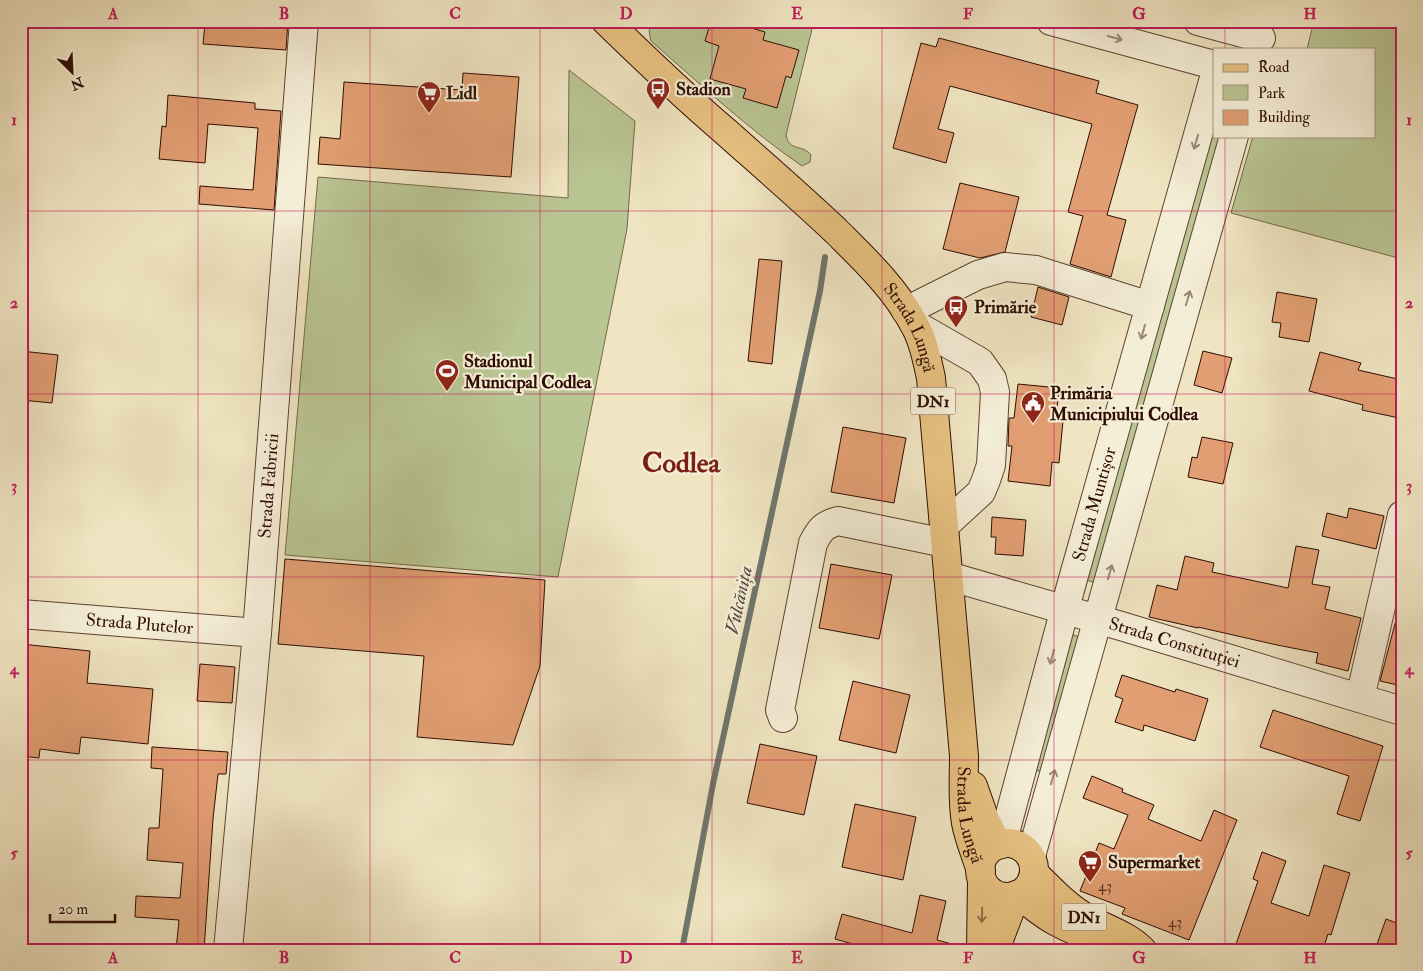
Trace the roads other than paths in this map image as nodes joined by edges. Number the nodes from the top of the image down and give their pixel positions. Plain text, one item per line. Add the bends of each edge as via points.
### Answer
1 (304, 21) edge
2 (606, 21) edge
3 (1051, 21) edge
4 (1198, 21) edge
5 (1227, 33) edge
6 (1262, 36) edge
7 (1213, 65) edge
8 (1213, 82) edge
9 (1233, 138) edge
10 (1150, 306) junction
11 (910, 318) junction
12 (1402, 515) edge
13 (945, 535) junction
14 (948, 576) junction
15 (1065, 610) junction
16 (21, 614) edge
17 (1097, 619) junction
18 (257, 633) junction
19 (1360, 698) junction
20 (1402, 711) edge
21 (783, 718) dead end
22 (964, 756) junction
23 (1000, 844) junction
24 (982, 876) junction
25 (1025, 880) junction
26 (228, 950) edge
27 (981, 950) edge
28 (995, 950) edge
29 (1120, 950) edge
30 (1142, 950) edge

1 - 18 street, Strada Fabricii
2 - 11 main road, Strada Lungă / DN1 via 855,250
3 -> 7 street
4 - 5 street
5 - 6 street
8 -> 10 street, Strada Muntișor
17 -> 9 street, Strada Muntișor
10 - 11 street via 1036,270 1005,267 978,275
10 -> 15 street, Strada Muntișor
11 - 13 main road, Strada Lungă / DN1 via 925,351 931,378
11 - 13 street via 980,362 992,379 995,392 991,465 986,480
12 - 19 street
13 - 14 main road, Strada Lungă / DN1
13 - 21 street via 838,521 819,531 813,543 780,710
14 - 15 street, Strada Constituției
14 - 22 main road, Strada Lungă / DN1
15 - 17 street, Strada Constituției
15 -> 23 street, Strada Muntișor
16 - 18 street, Strada Plutelor
17 - 19 street, Strada Constituției
25 -> 17 street, Strada Muntișor
18 - 26 street, Strada Fabricii
19 - 20 street, Strada Constituției
22 - 23 main road, Strada Lungă / DN1 via 985,820
22 - 24 main road, Strada Lungă / DN1 via 966,824
23 - 24 main road via 985,855
23 - 25 main road, DN1 via 1010,843 1025,850
24 - 25 main road via 993,892 1008,897
24 -> 27 main road
25 - 28 main road
25 - 29 main road, DN1 via 1033,906 1042,914
25 - 30 main road, DN1

